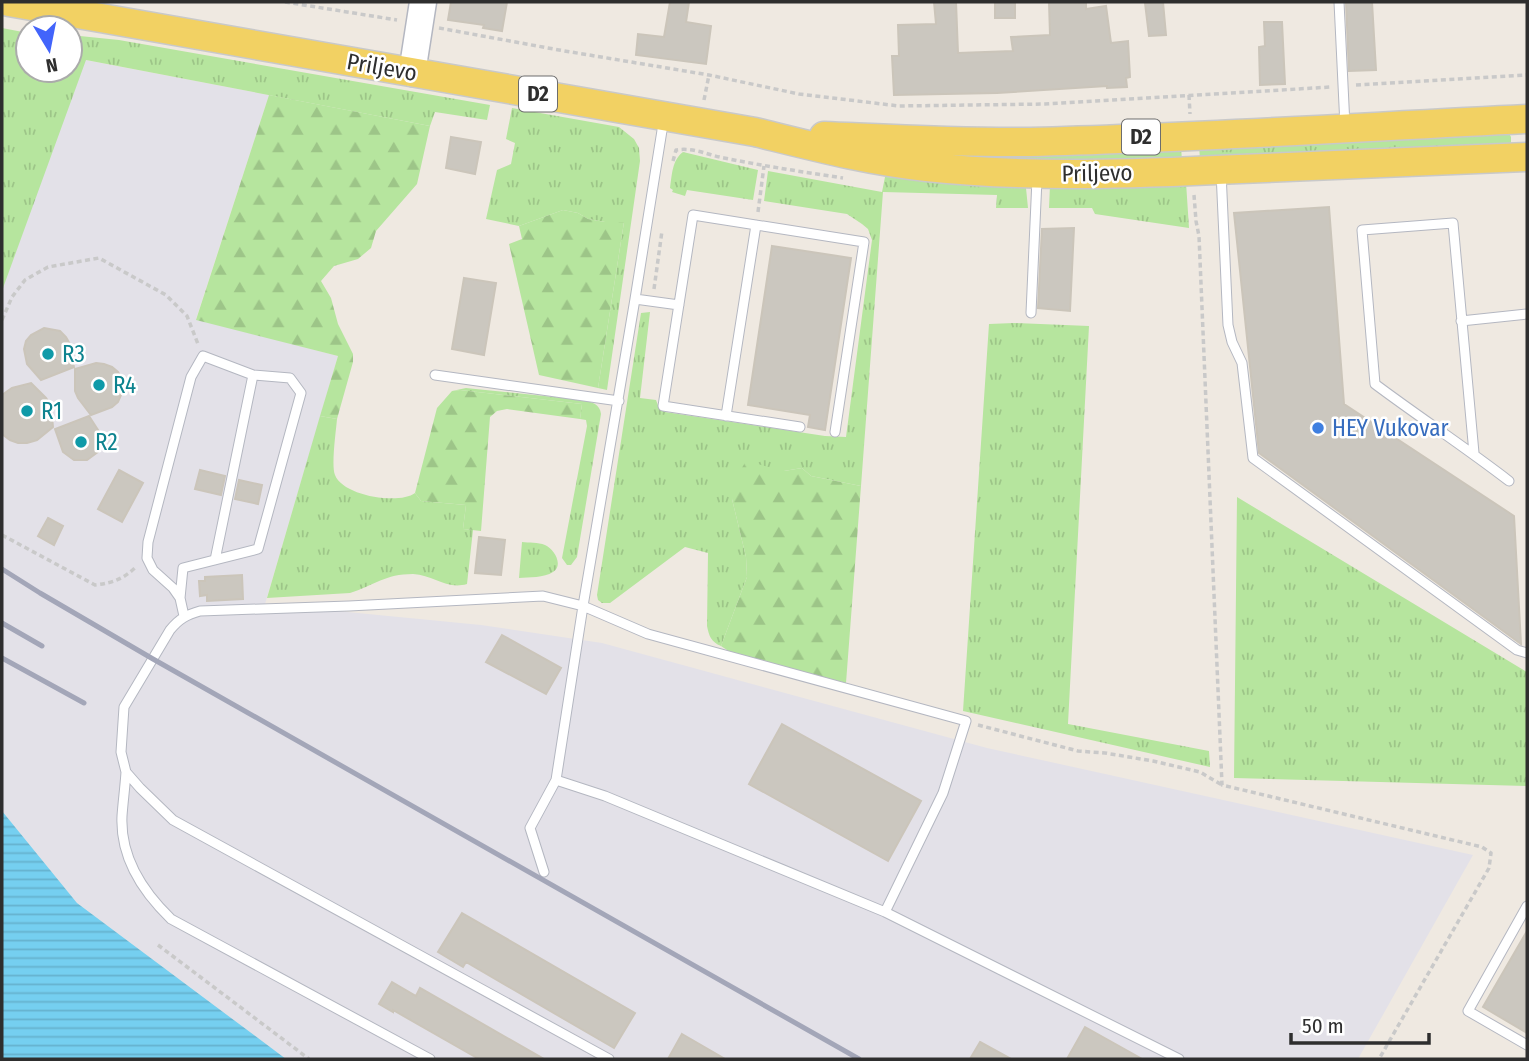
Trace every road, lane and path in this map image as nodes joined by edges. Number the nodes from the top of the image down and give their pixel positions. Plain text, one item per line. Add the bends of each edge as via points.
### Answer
1 (9, 2) edge
2 (285, 2) edge
3 (1339, 2) edge
4 (421, 13) edge
5 (412, 73) junction
6 (664, 116) junction
7 (1527, 118) edge
8 (1345, 128) junction
9 (755, 132) junction
10 (1191, 135) junction
11 (1527, 157) edge
12 (764, 166) junction
13 (671, 168) dead end
14 (1207, 171) junction
15 (1037, 174) junction
16 (843, 178) dead end
17 (663, 219) dead end
18 (756, 225) junction
19 (635, 299) junction
20 (652, 301) junction
21 (679, 305) junction
22 (1031, 313) dead end
23 (1527, 314) edge
24 (2, 320) edge
25 (1461, 321) junction
26 (203, 356) junction
27 (253, 375) junction
28 (435, 375) dead end
29 (619, 401) junction
30 (726, 416) junction
31 (800, 427) dead end
32 (835, 432) dead end
33 (1474, 453) junction
34 (1509, 481) dead end
35 (2, 535) edge
36 (147, 558) junction
37 (215, 560) junction
38 (180, 598) junction
39 (583, 606) junction
40 (184, 616) junction
41 (1527, 653) edge
42 (966, 722) junction
43 (127, 772) junction
44 (556, 780) junction
45 (1222, 785) junction
46 (544, 872) dead end
47 (1527, 906) edge
48 (885, 912) junction
49 (158, 945) dead end
50 (1527, 1045) edge
51 (309, 1059) edge
52 (430, 1059) edge
53 (610, 1059) edge
54 (1179, 1059) edge
55 (1379, 1059) edge

1 - 5 main road, Priljevo / D2
2 - 4 path
3 - 8 lane
4 - 5 main road
4 - 10 path via 559,50 799,94 899,106 1045,104 1189,95
5 - 6 main road, Priljevo / D2
6 - 9 main road, Priljevo / D2
6 - 19 lane
7 - 8 main road, Priljevo / D2
8 - 10 main road, Priljevo / D2
9 - 10 main road, Priljevo / D2 via 1030,142
9 - 15 main road, Priljevo / D2 via 885,162
11 - 14 main road, Priljevo / D2
12 - 13 path via 685,148 676,150
12 - 16 path
12 - 18 path
14 - 15 main road, Priljevo / D2
14 - 41 lane via 1227,325 1242,363 1253,458
14 - 45 path via 1196,221
15 - 22 lane
17 - 20 path
18 - 21 lane via 693,215
18 - 30 lane
18 - 32 lane via 864,242
19 - 20 lane
19 - 29 lane
20 - 21 lane
21 - 30 lane via 663,406
23 - 25 lane
24 - 26 path via 25,280 48,267 99,258 166,295 187,316
25 - 33 lane
25 - 33 lane via 1453,223 1362,230 1375,384
26 - 27 lane
26 - 36 lane via 191,377
27 - 37 lane
27 - 37 lane via 290,378 301,393 258,549
28 - 29 lane
29 - 39 lane
30 - 31 lane
33 - 34 lane
35 - 36 path via 95,585 125,577
36 - 38 lane
37 - 38 lane via 183,568
38 - 40 lane
39 - 40 lane via 544,596 200,611
39 - 42 lane via 648,634
39 - 44 lane
40 - 43 lane via 170,630 124,707 121,752
42 - 45 path via 1078,751 1188,769
42 - 48 lane via 943,793
43 - 52 lane via 122,819 126,850 136,875 171,919
43 - 53 lane via 173,820
44 - 46 lane via 530,828
44 - 48 lane
45 - 55 path via 1491,852 1489,868
47 - 50 lane via 1468,1011
48 - 54 lane
49 - 51 path

